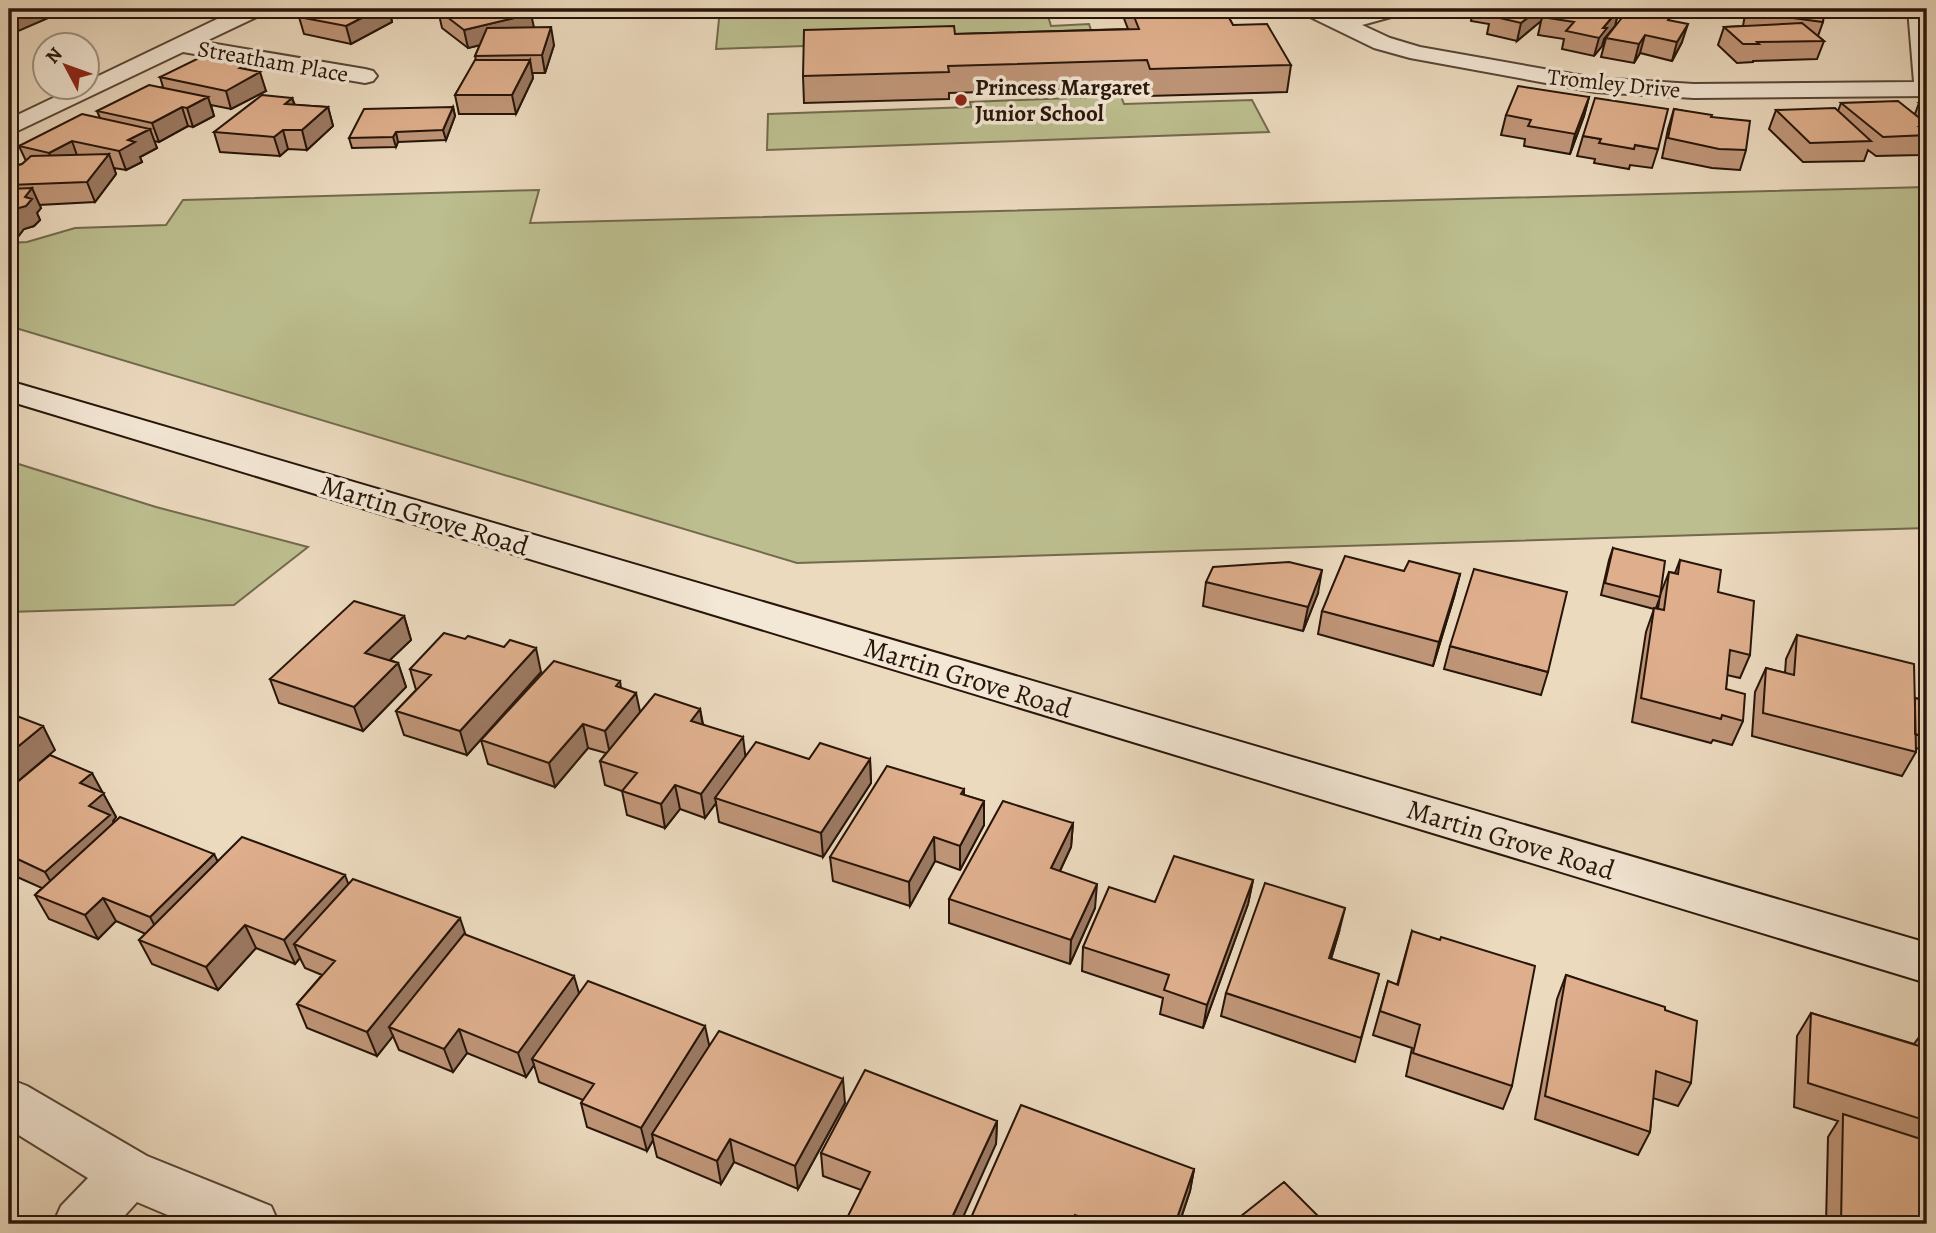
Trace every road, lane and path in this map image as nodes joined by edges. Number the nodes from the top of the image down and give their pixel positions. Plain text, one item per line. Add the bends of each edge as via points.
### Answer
1 (255, 9) edge
2 (1312, 9) edge
3 (1394, 9) edge
4 (1919, 9) edge
5 (1342, 23) junction
6 (180, 45) junction
7 (365, 76) dead end
8 (1926, 89) edge
9 (9, 128) edge
10 (9, 391) edge
11 (1927, 963) edge
12 (9, 1102) edge
13 (128, 1173) junction
14 (81, 1224) edge
15 (251, 1224) edge

1 - 6 street
2 - 5 street, Tromley Drive
3 - 5 street
4 - 8 street
5 - 8 street, Tromley Drive via 1382,43 1418,53 1595,85 1694,91
6 - 7 street, Streatham Place
6 - 9 street
10 - 11 street, Martin Grove Road
12 - 13 street
13 - 14 street
13 - 15 street

